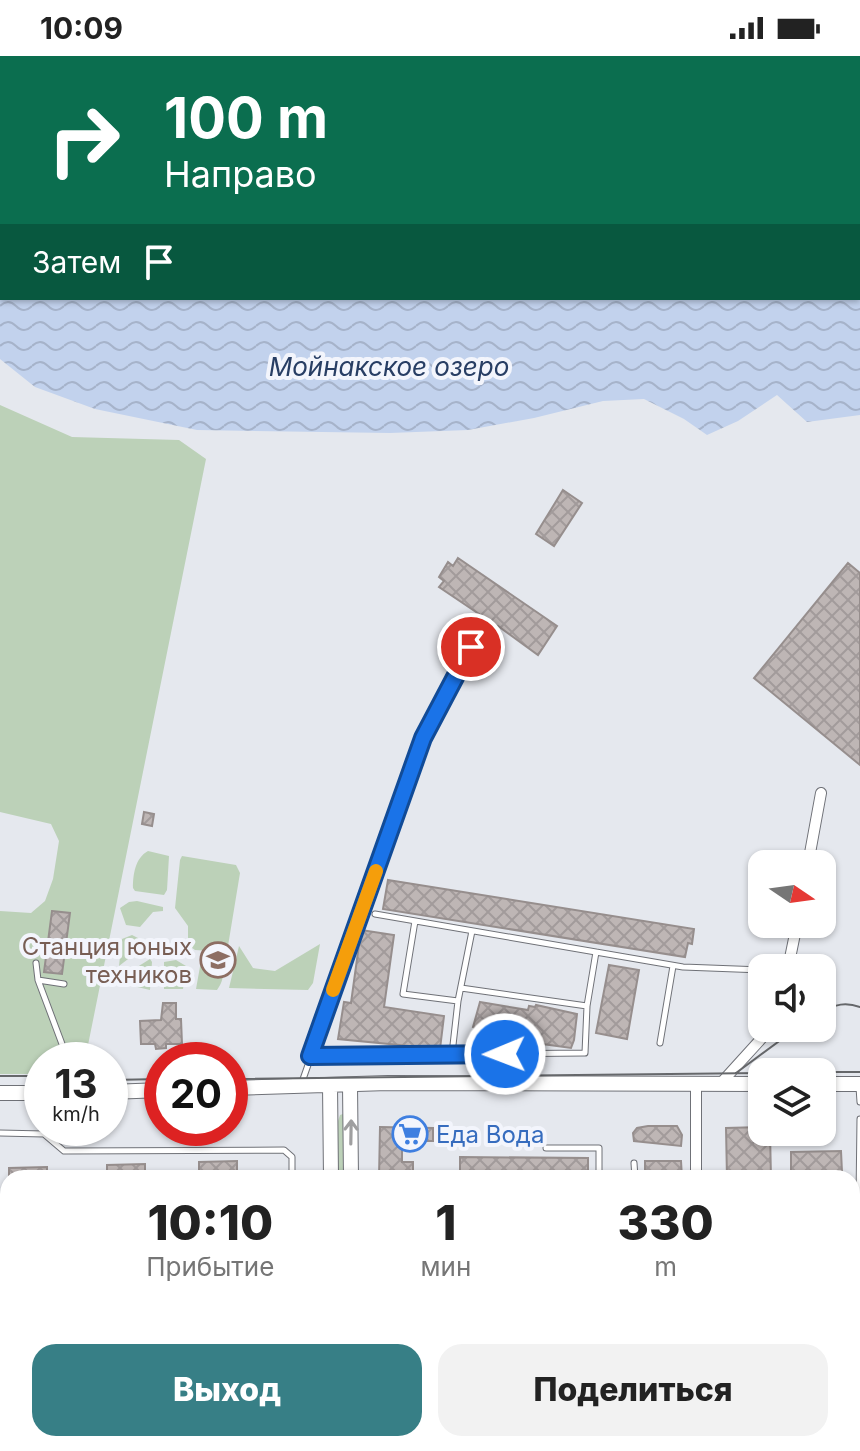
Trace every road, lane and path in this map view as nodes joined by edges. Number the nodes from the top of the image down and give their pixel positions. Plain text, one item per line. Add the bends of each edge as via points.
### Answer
1 (471, 647) dead end
2 (821, 793) dead end
3 (811, 850) edge
4 (375, 914) dead end
5 (415, 921) junction
6 (472, 931) junction
7 (596, 952) junction
8 (36, 963) dead end
9 (673, 966) junction
10 (748, 969) edge
11 (38, 980) junction
12 (64, 984) dead end
13 (461, 988) junction
14 (319, 997) dead end
15 (329, 1001) junction
16 (458, 1001) junction
17 (587, 1006) junction
18 (61, 1042) edge
19 (758, 1042) edge
20 (660, 1043) dead end
21 (452, 1054) junction
22 (310, 1056) junction
23 (696, 1083) junction
24 (721, 1083) junction
25 (748, 1084) edge
26 (836, 1084) edge
27 (860, 1084) edge
28 (330, 1085) junction
29 (350, 1085) junction
30 (299, 1086) junction
31 (248, 1087) edge
32 (0, 1093) edge
33 (24, 1093) edge
34 (860, 1102) edge
35 (860, 1119) edge
36 (0, 1133) edge
37 (546, 1148) dead end
38 (634, 1163) dead end
39 (292, 1170) edge
40 (331, 1170) edge
41 (351, 1170) edge
42 (599, 1170) edge
43 (634, 1170) edge
44 (696, 1170) edge
45 (859, 1170) edge
46 (860, 1417) edge
47 (860, 1451) edge

1 - 15 lane via 423,738
2 - 3 street
4 - 5 lane
5 - 6 lane
5 - 16 lane via 403,994
6 - 7 lane
6 - 13 lane
7 - 9 lane
7 - 17 lane
8 - 11 lane
9 - 10 lane
9 - 20 lane
11 - 12 lane
11 - 18 lane
13 - 16 lane
13 - 17 lane
14 - 15 lane
15 - 22 lane
16 - 21 lane
17 - 21 lane via 585,1053
19 - 24 street
21 - 22 lane
22 - 30 lane
23 - 24 street
23 - 29 street
23 - 44 street
24 - 25 street
26 - 27 street
27 - 34 lane
28 - 29 street
28 - 30 street
28 - 40 street
41 -> 29 street
30 - 31 street
32 - 33 street
35 - 45 lane
36 - 39 lane via 44,1134 64,1151 284,1150 292,1157
37 - 42 lane via 599,1148
38 - 43 lane
46 - 47 lane

